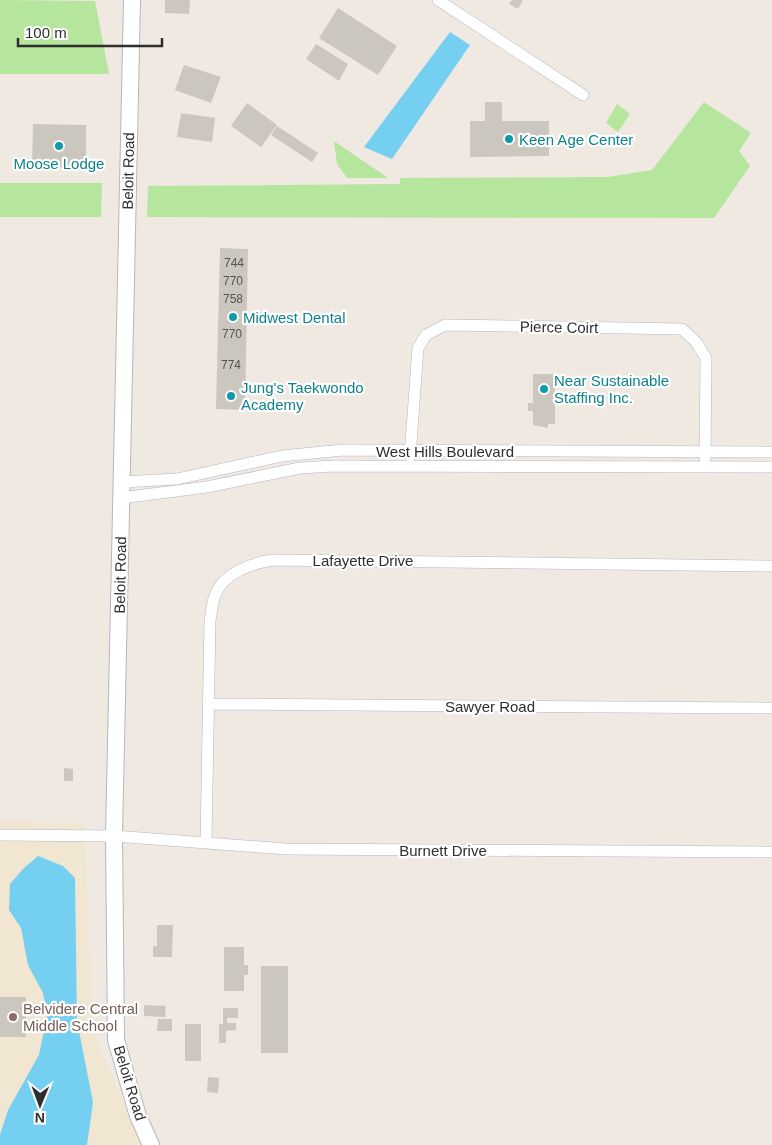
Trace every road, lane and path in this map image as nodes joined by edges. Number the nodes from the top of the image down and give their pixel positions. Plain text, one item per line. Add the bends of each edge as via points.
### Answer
1 (132, 0) edge
2 (438, 0) edge
3 (583, 95) dead end
4 (410, 450) junction
5 (705, 452) junction
6 (772, 452) edge
7 (409, 466) junction
8 (705, 466) junction
9 (772, 467) edge
10 (121, 490) junction
11 (772, 566) edge
12 (208, 704) junction
13 (772, 708) edge
14 (0, 835) edge
15 (114, 836) junction
16 (206, 843) junction
17 (772, 852) edge
18 (151, 1145) edge

1 - 10 main road, Beloit Road
2 - 3 street
4 - 5 street, West Hills Boulevard
4 - 5 street, Pierce Coirt via 418,348 426,335 445,325 682,329 706,358
4 - 7 street, Pierce Coirt
4 - 10 street, West Hills Boulevard via 313,452 268,458
5 - 6 street, West Hills Boulevard
5 - 8 street, Pierce Coirt
7 - 8 street, West Hills Boulevard
7 - 10 street, West Hills Boulevard via 300,468 207,487
8 - 9 street, West Hills Boulevard
10 - 15 main road, Beloit Road
11 - 12 street, Lafayette Drive via 426,560 257,562 230,577 216,594 210,620
12 - 13 street, Sawyer Road
12 - 16 street, Lafayette Drive
14 - 15 street, Burnett Drive
15 - 16 street, Burnett Drive
15 - 18 main road, Beloit Road via 116,1040 138,1116
16 - 17 street, Burnett Drive via 286,849

